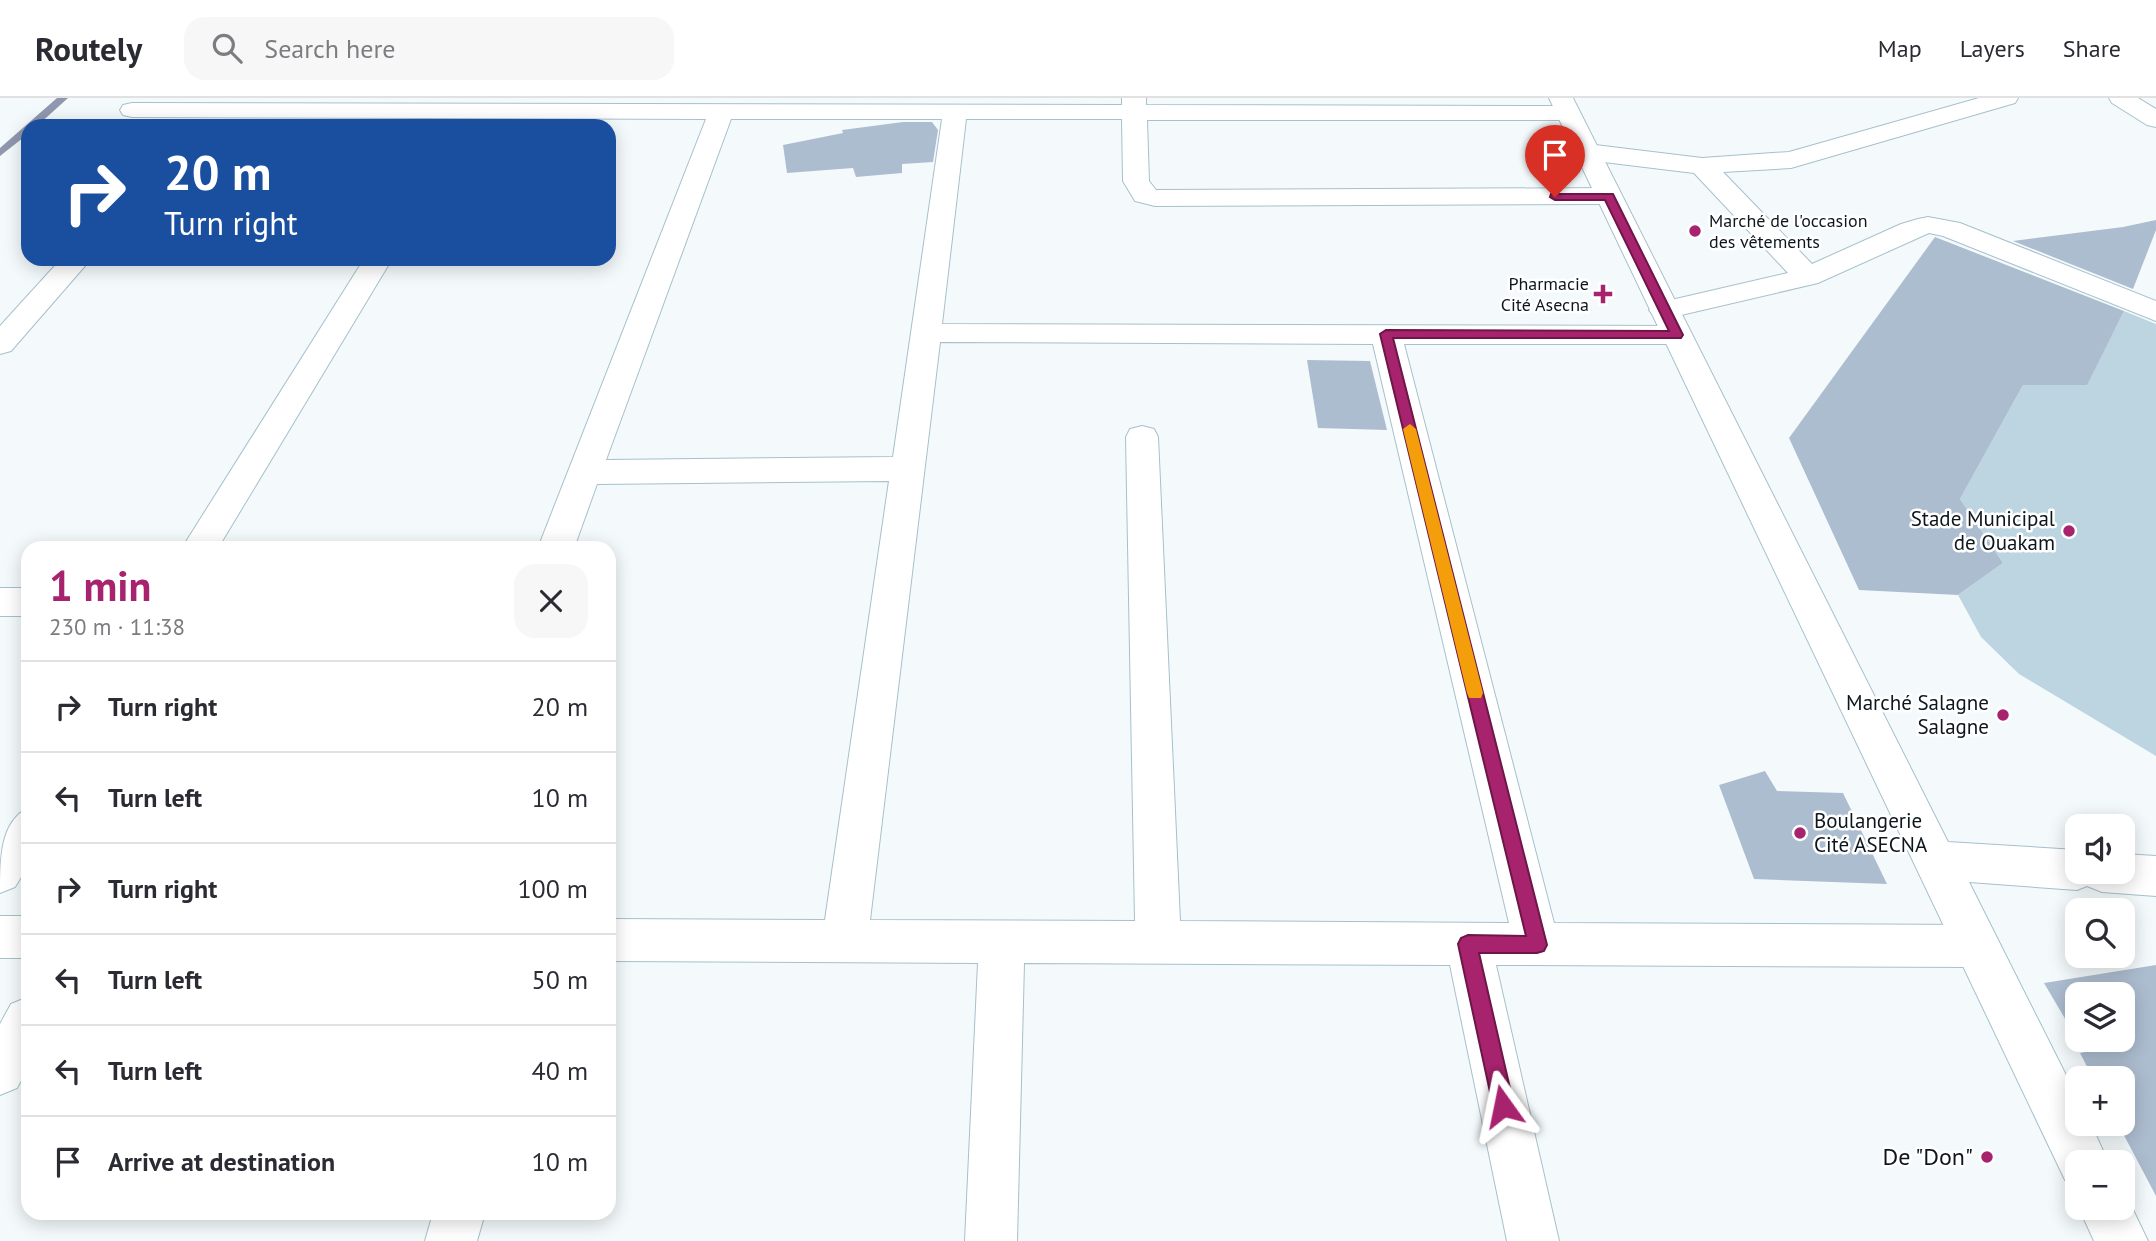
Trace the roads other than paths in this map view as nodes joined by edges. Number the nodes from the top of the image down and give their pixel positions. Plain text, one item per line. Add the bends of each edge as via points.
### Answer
1 (144, 98) edge
2 (2006, 98) edge
3 (2121, 98) edge
4 (379, 104) edge
5 (656, 104) edge
6 (1002, 105) edge
7 (1134, 105) edge
8 (1564, 105) edge
9 (722, 111) junction
10 (955, 111) junction
11 (203, 118) edge
12 (465, 118) edge
13 (2156, 120) edge
14 (1587, 152) junction
15 (1702, 166) junction
16 (1609, 196) junction
17 (71, 266) edge
18 (374, 266) edge
19 (1808, 277) junction
20 (2154, 309) edge
21 (1670, 322) junction
22 (925, 333) junction
23 (1386, 334) junction
24 (0, 344) edge
25 (1142, 437) dead end
26 (907, 469) junction
27 (585, 472) junction
28 (204, 541) edge
29 (559, 541) edge
30 (0, 602) edge
31 (21, 602) edge
32 (21, 838) edge
33 (1934, 859) junction
34 (2065, 869) edge
35 (0, 873) edge
36 (2135, 874) edge
37 (2156, 876) edge
38 (0, 937) edge
39 (21, 937) edge
40 (616, 940) edge
41 (845, 941) junction
42 (1002, 942) junction
43 (1158, 942) junction
44 (1468, 944) junction
45 (1537, 945) junction
46 (1977, 946) junction
47 (21, 1033) edge
48 (0, 1071) edge
49 (2077, 1150) edge
50 (457, 1220) edge
51 (2111, 1220) edge
52 (451, 1241) edge
53 (991, 1241) edge
54 (1533, 1241) edge
55 (2122, 1241) edge

1 - 11 street via 132,110
2 - 15 street via 1791,160
3 - 13 street
4 - 11 street
4 - 12 street
5 - 9 street
5 - 12 street
6 - 7 street
6 - 10 street
7 - 8 street
7 - 16 street via 1136,181 1144,195 1155,198
8 - 14 street
9 - 10 street
9 - 27 street
10 - 22 street
14 - 15 street
14 - 16 street
15 - 19 street
16 - 21 street
17 - 24 street
18 - 28 street
19 - 20 street via 1928,225 1950,229
19 - 21 street
21 - 23 street
21 - 33 street
22 - 23 street
22 - 26 street
23 - 45 street
25 - 43 street
26 - 27 street
26 - 41 street
27 - 29 street
30 - 31 street
32 - 35 street
33 - 34 street
33 - 46 street
36 - 37 street
38 - 39 street
40 - 41 street
41 - 42 street
42 - 43 street
42 - 53 street
43 - 44 street
44 - 45 street
44 - 54 street
45 - 46 street
46 - 49 street
47 - 48 street
50 - 52 street
51 - 55 street

